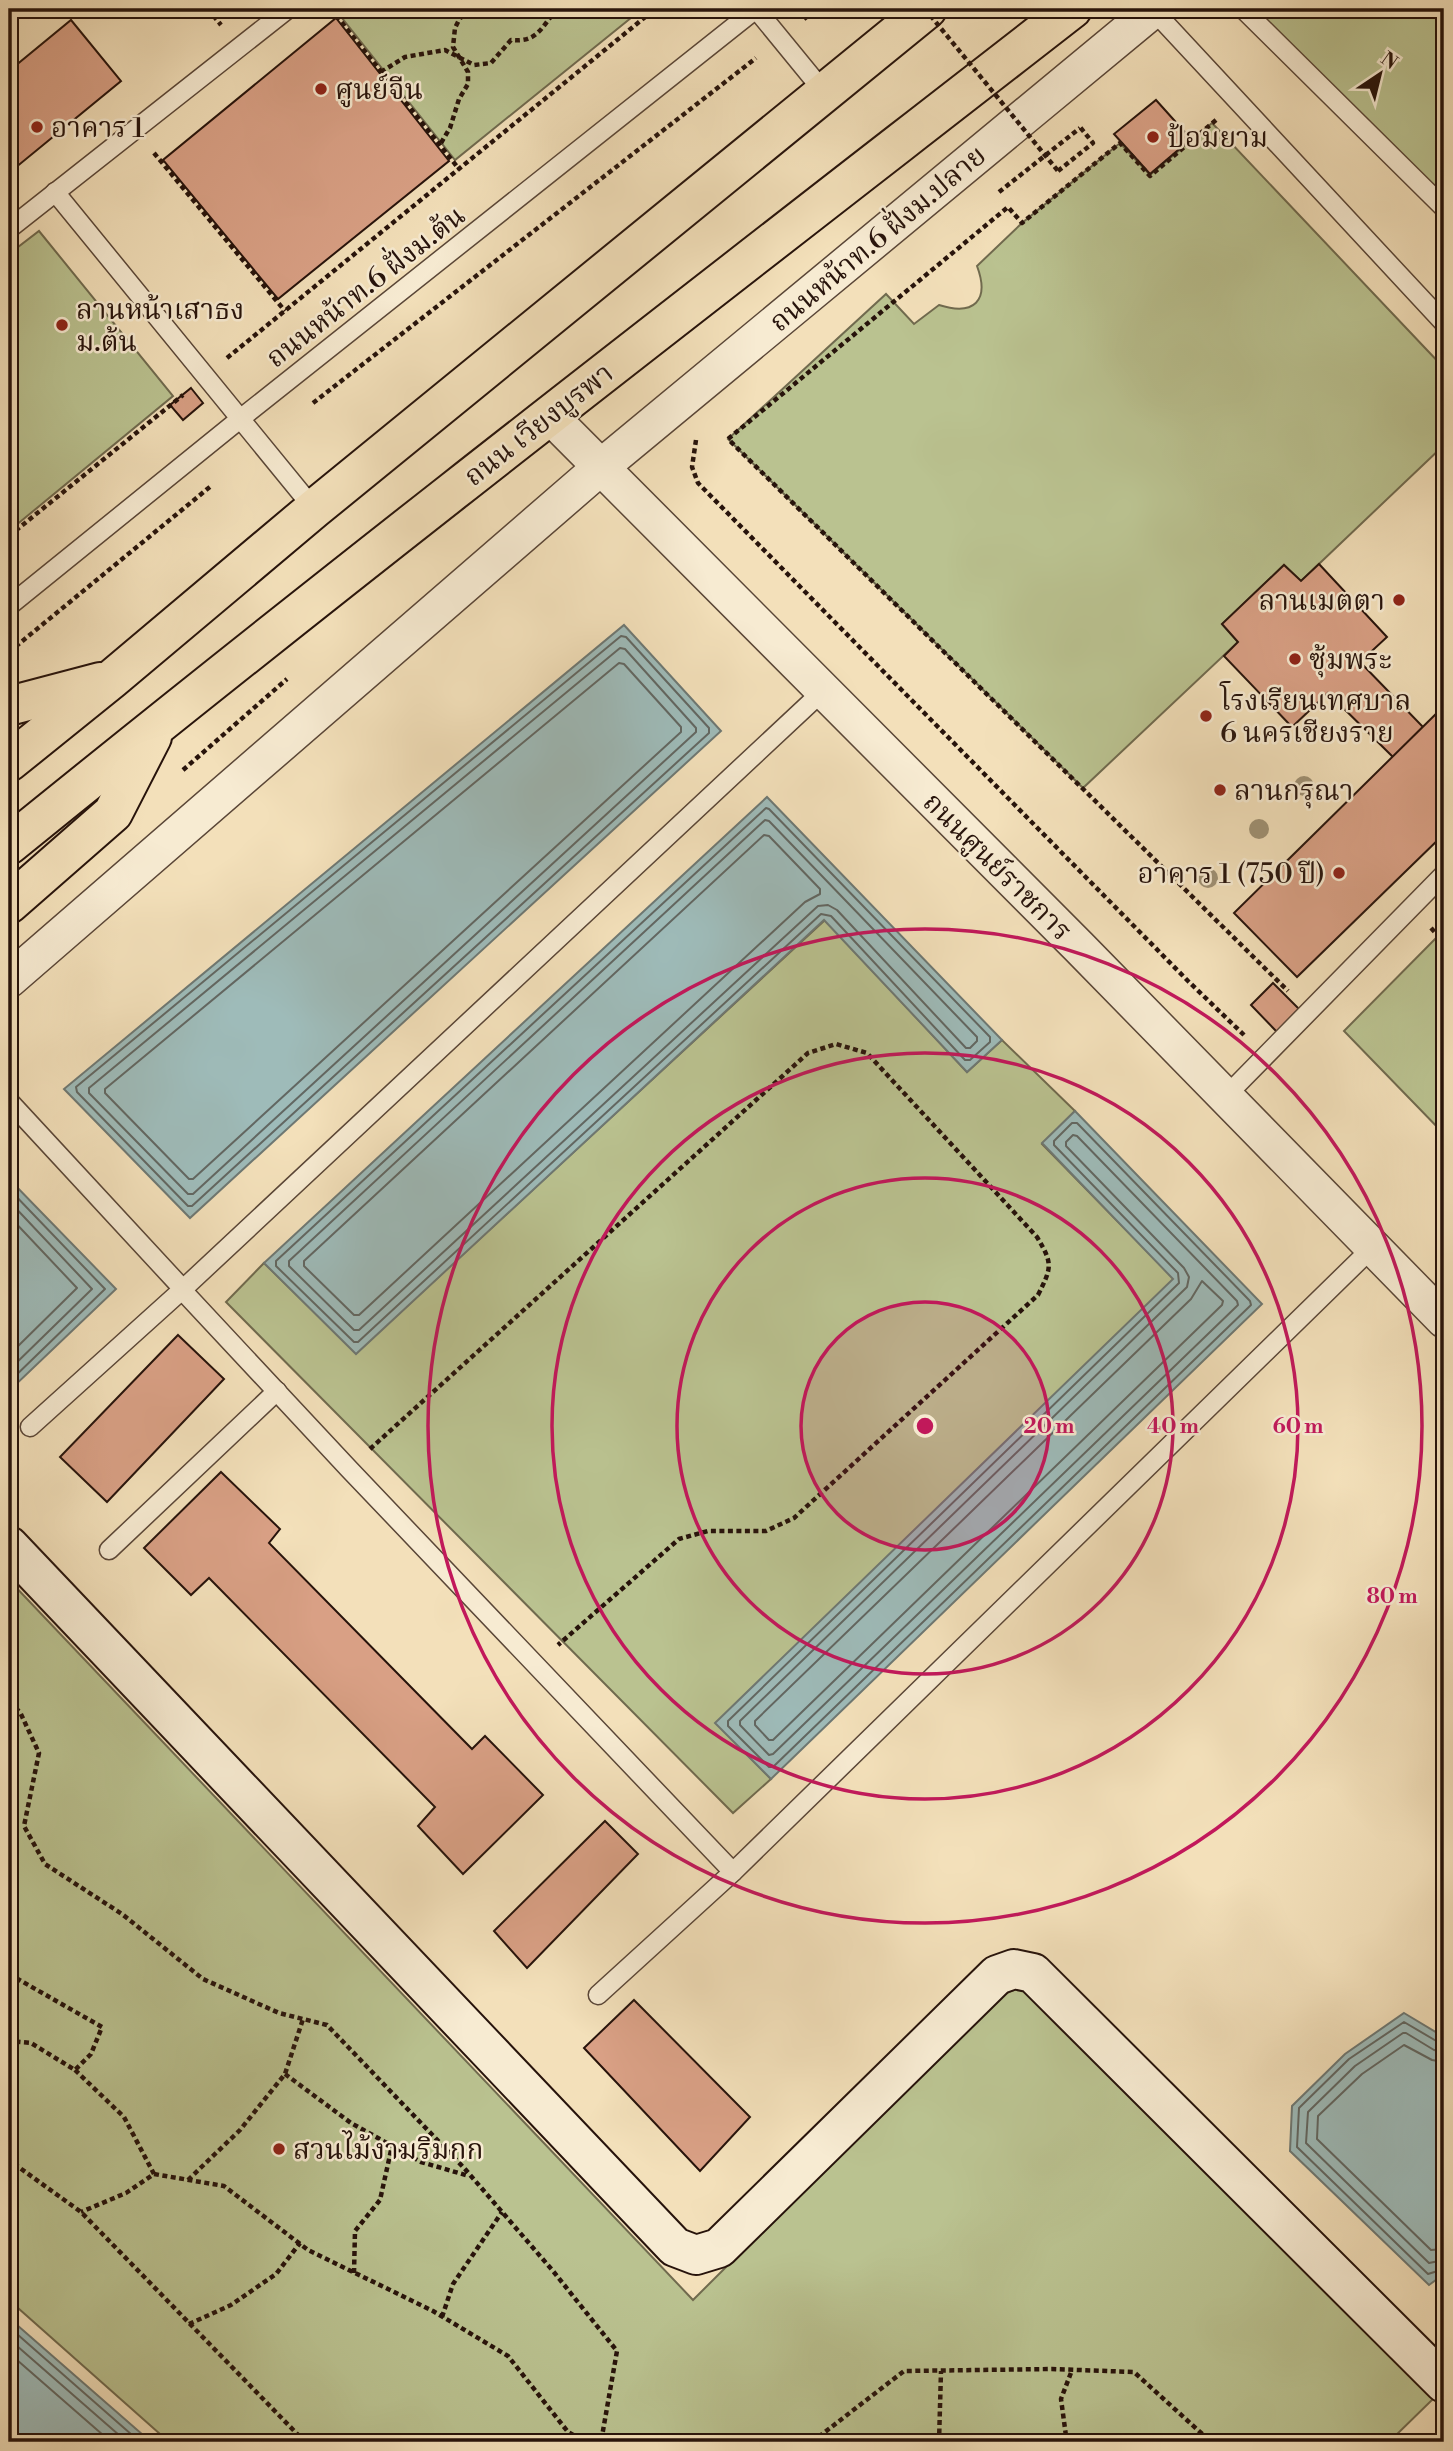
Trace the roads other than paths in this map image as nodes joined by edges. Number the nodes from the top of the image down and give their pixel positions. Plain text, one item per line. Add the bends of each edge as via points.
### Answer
1 (288, 9) edge
2 (756, 9) edge
3 (926, 9) edge
4 (1072, 9) edge
5 (1153, 9) edge
6 (1243, 9) edge
7 (824, 92) junction
8 (55, 192) junction
9 (1444, 208) edge
10 (9, 229) edge
11 (1444, 323) edge
12 (550, 415) junction
13 (240, 419) junction
14 (601, 467) junction
15 (314, 509) junction
16 (9, 606) edge
17 (112, 679) junction
18 (824, 690) junction
19 (9, 706) edge
20 (159, 723) junction
21 (9, 762) edge
22 (9, 845) edge
23 (1444, 874) edge
24 (9, 904) edge
25 (9, 980) edge
26 (1226, 1096) junction
27 (9, 1101) edge
28 (1374, 1246) junction
29 (182, 1289) junction
30 (1444, 1320) edge
31 (277, 1391) junction
32 (30, 1427) dead end
33 (9, 1546) edge
34 (109, 1550) dead end
35 (733, 1872) junction
36 (598, 1995) dead end
37 (1444, 2383) edge

1 - 8 lane
2 - 7 lane
2 - 13 lane, ถนนหน้าท.6 ฝั่งม.ต้น
3 - 7 main road
4 - 12 main road, ถนน เวียงบูรพา
5 - 11 lane
5 - 14 street, ถนนหน้าท.6 ฝั่งม.ปลาย
6 - 9 lane
7 - 15 main road
8 - 10 lane
8 - 13 lane
12 - 14 street, ถนนศูนย์ราชการ
12 - 20 main road, ถนน เวียงบูรพา
13 - 15 lane
13 - 16 lane, ถนนหน้าท.6 ฝั่งม.ต้น
14 - 18 street, ถนนศูนย์ราชการ
14 - 25 street, ถนนหน้าท.6 ฝั่งม.ปลาย
15 - 17 main road
17 - 19 main road
17 - 21 main road
18 - 26 street, ถนนศูนย์ราชการ
18 - 29 lane
20 - 22 main road, ถนน เวียงบูรพา
20 - 24 main road via 113,813
23 - 26 lane
26 - 28 street, ถนนศูนย์ราชการ
27 - 29 lane
28 - 30 street, ถนนศูนย์ราชการ
28 - 35 lane
29 - 31 lane
29 - 32 lane
31 - 34 lane
31 - 35 lane
33 - 37 street via 675,2247 696,2255 719,2248 997,1975 1014,1969 1032,1973
35 - 36 lane

